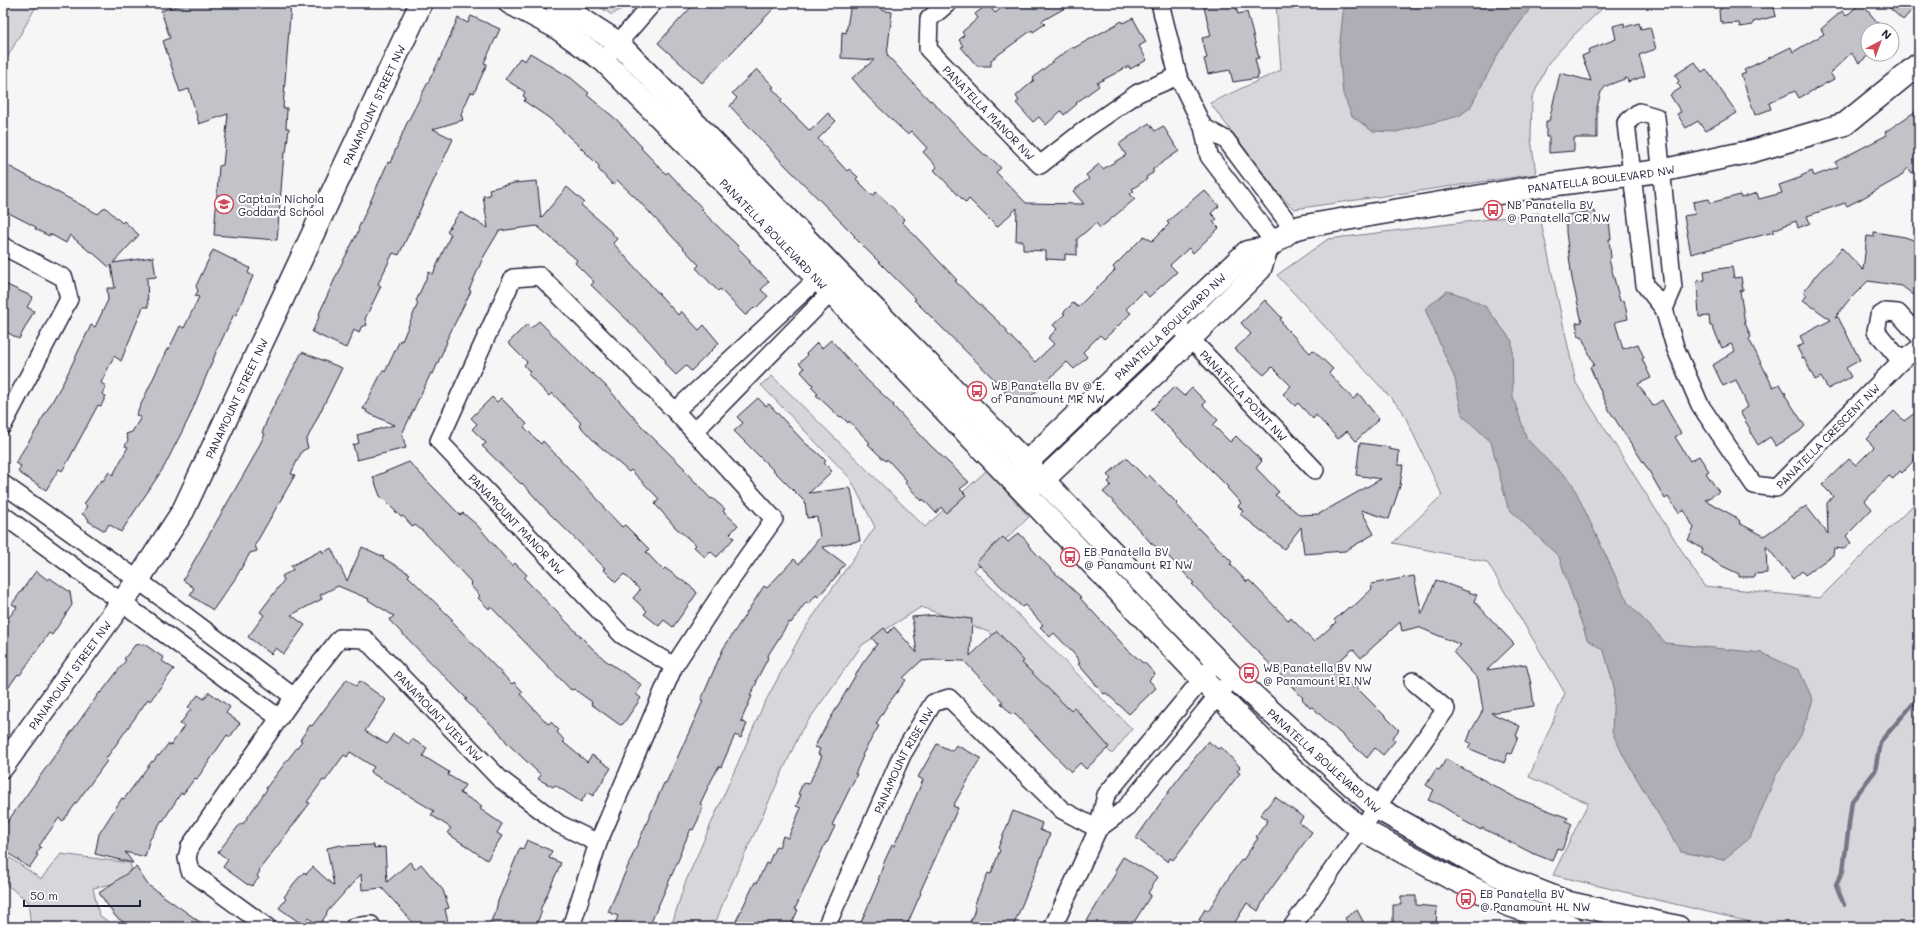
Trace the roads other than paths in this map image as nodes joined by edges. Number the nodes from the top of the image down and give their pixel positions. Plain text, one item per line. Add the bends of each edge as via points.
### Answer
1 (422, 3) edge
2 (510, 3) edge
3 (556, 3) edge
4 (653, 3) edge
5 (948, 3) edge
6 (1160, 3) edge
7 (617, 42) junction
8 (604, 61) junction
9 (1919, 64) edge
10 (1178, 76) junction
11 (1203, 127) junction
12 (1660, 171) junction
13 (1633, 175) junction
14 (1294, 230) junction
15 (1270, 245) junction
16 (3, 246) edge
17 (831, 279) junction
18 (1664, 308) junction
19 (1173, 321) junction
20 (1919, 336) edge
21 (1190, 338) junction
22 (1919, 348) edge
23 (1901, 361) junction
24 (675, 411) junction
25 (3, 425) edge
26 (694, 432) junction
27 (1026, 463) junction
28 (1315, 470) dead end
29 (1042, 480) junction
30 (3, 484) edge
31 (1020, 488) junction
32 (3, 515) edge
33 (138, 580) junction
34 (122, 602) junction
35 (1217, 661) junction
36 (674, 666) junction
37 (1232, 677) junction
38 (1201, 678) junction
39 (1413, 681) dead end
40 (1218, 695) junction
41 (294, 697) junction
42 (279, 718) junction
43 (3, 766) edge
44 (1377, 808) junction
45 (1098, 829) junction
46 (1361, 829) junction
47 (598, 843) junction
48 (268, 927) edge
49 (354, 927) edge
50 (372, 927) edge
51 (571, 927) edge
52 (826, 927) edge
53 (1053, 927) edge
54 (1292, 927) edge
55 (1572, 927) edge
56 (1678, 927) edge

1 - 33 street, PANAMOUNT STREET NW via 183,511
2 - 8 street, PANATELLA BOULEVARD NW via 556,27
3 - 7 street, PANATELLA BOULEVARD NW
4 - 7 street
5 - 10 street, PANATELLA MANOR NW via 929,19 928,50 1040,165 1086,129 1138,94
6 - 10 street
7 - 8 street
7 - 17 street, PANATELLA BOULEVARD NW
8 - 17 street, PANATELLA BOULEVARD NW via 726,184
9 - 12 street, PANATELLA BOULEVARD NW via 1845,124 1752,152
10 - 11 street
11 - 14 street via 1226,140
11 - 15 street via 1209,156
12 - 13 street, PANATELLA BOULEVARD NW
12 - 13 street, PANATELLA CRESCENT NW via 1656,117 1639,112 1626,123
12 - 18 street via 1673,288
13 - 14 street, PANATELLA BOULEVARD NW via 1540,186 1305,226
13 - 18 street, PANATELLA CRESCENT NW via 1645,285
14 - 15 street, PANATELLA BOULEVARD NW
15 - 19 street, PANATELLA BOULEVARD NW via 1247,252
15 - 21 street, PANATELLA BOULEVARD NW via 1260,269
16 - 25 street via 64,278 69,299
17 - 24 street
17 - 26 street
17 - 27 street, PANATELLA BOULEVARD NW
17 - 31 street, PANATELLA BOULEVARD NW
18 - 23 street, PANATELLA CRESCENT NW via 1675,347 1700,405 1754,485 1776,488
19 - 21 street, PANATELLA POINT NW
19 - 27 street, PANATELLA BOULEVARD NW
20 - 23 street via 1898,313 1885,312 1879,316 1876,331
21 - 28 street, PANATELLA POINT NW
21 - 29 street, PANATELLA BOULEVARD NW
22 - 23 street, PANATELLA CRESCENT NW
24 - 26 street, PANAMOUNT MANOR NW
24 - 36 street, PANAMOUNT MANOR NW via 540,276 513,278 439,441 622,635
26 - 36 street, PANAMOUNT MANOR NW via 774,519
27 - 29 street, PANATELLA BOULEVARD NW
27 - 31 street
29 - 31 street, PANATELLA BOULEVARD NW
29 - 35 street, PANATELLA BOULEVARD NW
30 - 33 street
31 - 38 street, PANATELLA BOULEVARD NW
32 - 34 street
33 - 34 street, PANAMOUNT STREET NW
33 - 41 street
34 - 42 street
34 - 43 street, PANAMOUNT STREET NW
35 - 37 street, PANATELLA BOULEVARD NW
35 - 38 street
36 - 47 street
37 - 40 street
37 - 44 street, PANATELLA BOULEVARD NW
38 - 40 street, PANATELLA BOULEVARD NW
38 - 45 street via 1106,795
39 - 44 street via 1446,709
40 - 45 street via 1125,809
40 - 46 street, PANATELLA BOULEVARD NW via 1279,757
41 - 42 street, PANAMOUNT VIEW NW
41 - 47 street, PANAMOUNT VIEW NW via 340,638 365,640 499,778 559,824
42 - 48 street, PANAMOUNT VIEW NW via 190,846 187,858 190,871
44 - 46 street
44 - 56 street, PANATELLA BOULEVARD NW via 1495,874 1569,903
45 - 52 street, PANAMOUNT RISE NW via 1062,810 949,698 933,703 902,755
45 - 53 street
46 - 54 street
46 - 55 street, PANATELLA BOULEVARD NW via 1449,877 1509,905
47 - 51 street
49 - 50 street

